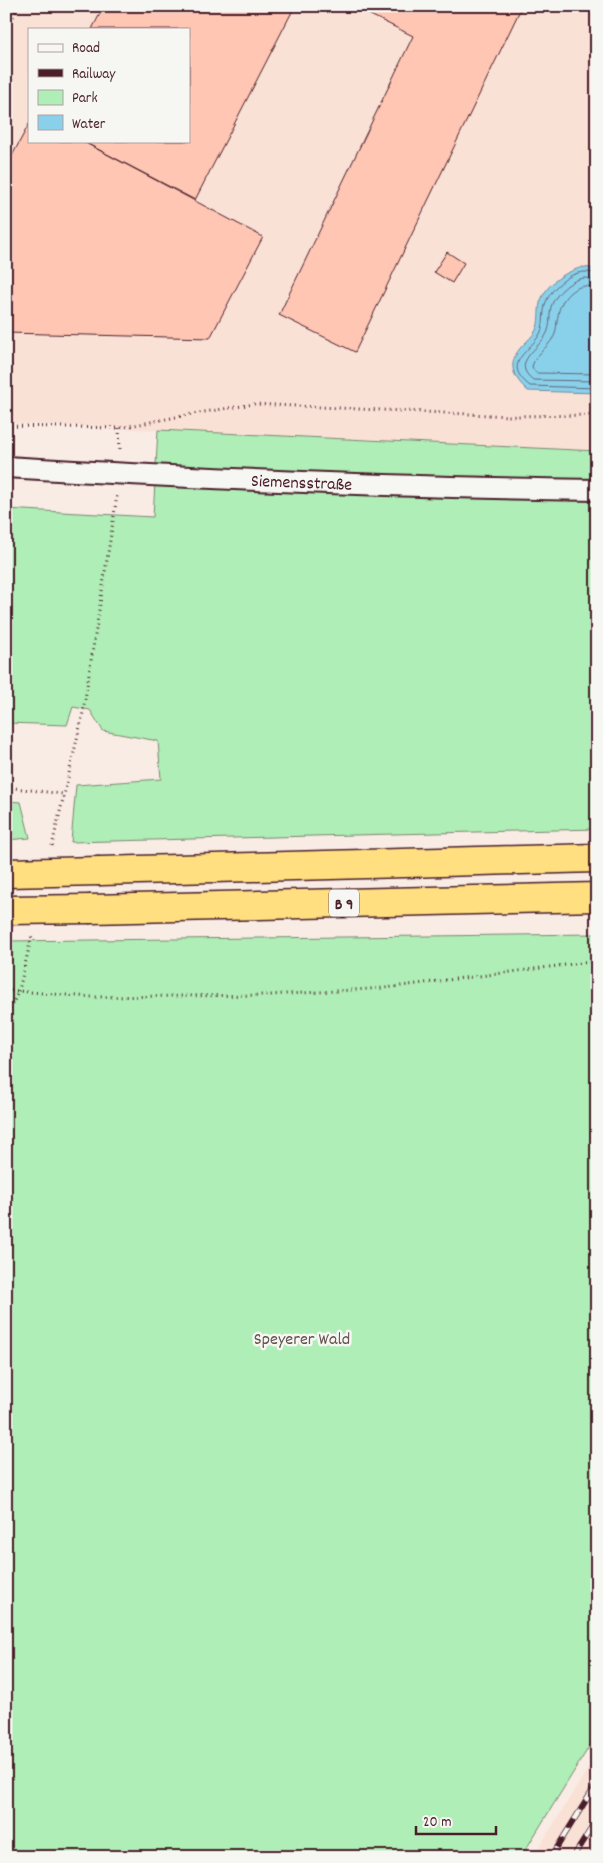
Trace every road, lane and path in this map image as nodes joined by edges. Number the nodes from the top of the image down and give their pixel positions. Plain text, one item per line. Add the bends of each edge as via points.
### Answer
1 (19, 6) edge
2 (6, 30) edge
3 (597, 415) edge
4 (6, 426) edge
5 (6, 467) edge
6 (121, 474) junction
7 (597, 490) edge
8 (6, 787) edge
9 (597, 858) edge
10 (6, 873) edge
11 (597, 898) edge
12 (6, 910) edge
13 (597, 961) edge
14 (27, 962) dead end
15 (6, 990) edge
16 (20, 990) junction
17 (6, 1029) edge

1 - 2 path
3 - 4 path via 510,416 254,404 119,428
5 - 6 street, Siemensstraße
6 - 7 street, Siemensstraße via 412,487
6 - 8 path via 82,718 63,794
9 - 10 highway, B 9, bridge
11 - 12 highway, B 9, bridge
13 - 16 path via 385,988 270,995 90,997
14 - 16 path
15 - 16 path
16 - 17 path via 11,1007

